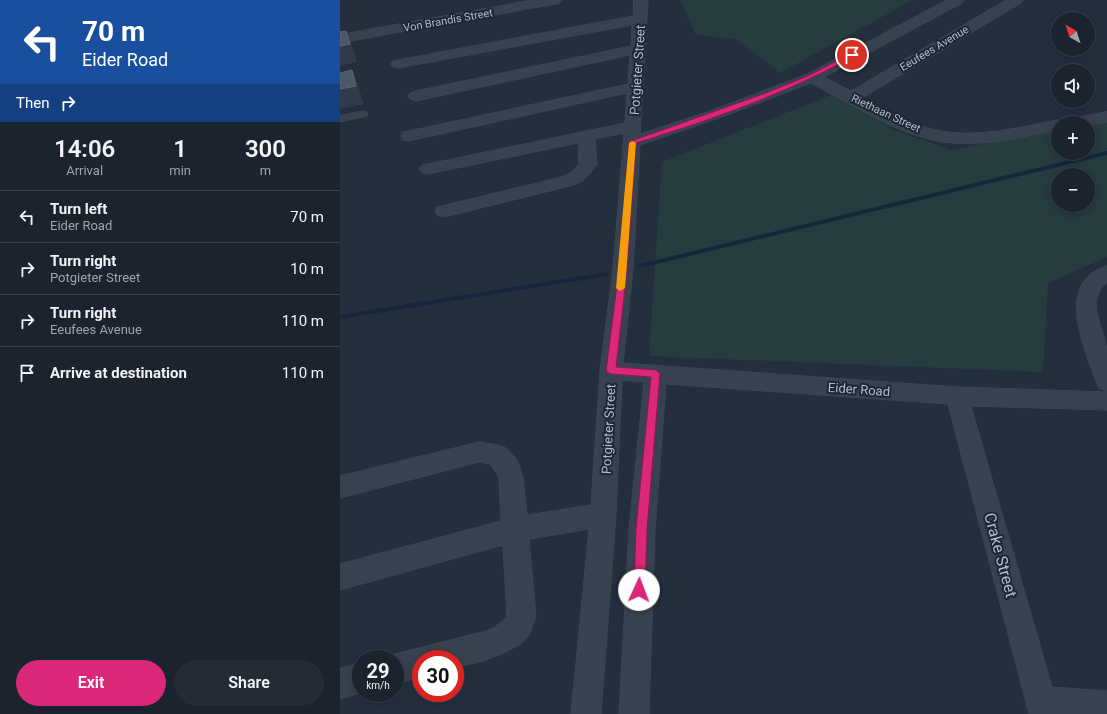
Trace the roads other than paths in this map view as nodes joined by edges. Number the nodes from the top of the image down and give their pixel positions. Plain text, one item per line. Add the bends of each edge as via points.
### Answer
1 (555, 0) edge
2 (957, 0) edge
3 (1016, 0) edge
4 (641, 10) edge
5 (340, 39) edge
6 (638, 49) junction
7 (398, 64) dead end
8 (812, 77) junction
9 (635, 87) junction
10 (416, 96) dead end
11 (852, 97) junction
12 (364, 114) dead end
13 (1107, 117) edge
14 (340, 119) edge
15 (1095, 119) edge
16 (1051, 126) edge
17 (633, 134) junction
18 (409, 136) dead end
19 (586, 136) junction
20 (428, 169) dead end
21 (444, 211) dead end
22 (1107, 273) edge
23 (611, 371) junction
24 (656, 374) junction
25 (1107, 382) edge
26 (957, 396) junction
27 (1107, 401) edge
28 (340, 487) edge
29 (602, 515) junction
30 (516, 529) junction
31 (340, 577) edge
32 (464, 650) edge
33 (352, 681) edge
34 (340, 684) edge
35 (1107, 706) edge
36 (1043, 708) edge
37 (586, 714) edge
38 (634, 714) edge

1 - 5 street, Von Brandis Street
2 - 8 street
3 - 11 street, Eeufees Avenue
4 - 6 street, Potgieter Street
4 - 7 street
6 - 9 street, Potgieter Street
6 - 10 street
8 - 11 street, Riethaan Street
8 - 17 street via 680,127
9 - 17 street, Potgieter Street
9 - 18 street
11 - 16 street, Riethaan Street via 905,124 950,138 971,138
12 - 14 lane
13 - 15 street
17 - 19 street
17 - 23 street, Potgieter Street via 623,270
19 - 20 street
19 - 21 street via 588,165 578,176 556,184
22 - 25 street via 1093,284 1086,296 1088,319
23 - 24 street, Eider Road
23 - 29 street, Potgieter Street
24 - 26 street, Eider Road
24 - 38 street via 642,529
26 - 27 street, Eider Road
26 - 36 street, Crake Street
28 - 30 street via 479,452 497,455 508,468
29 - 30 street
29 - 37 street, Potgieter Street
30 - 31 street
30 - 32 street via 522,617 518,627 512,634 500,640
33 - 34 street
35 - 36 street

